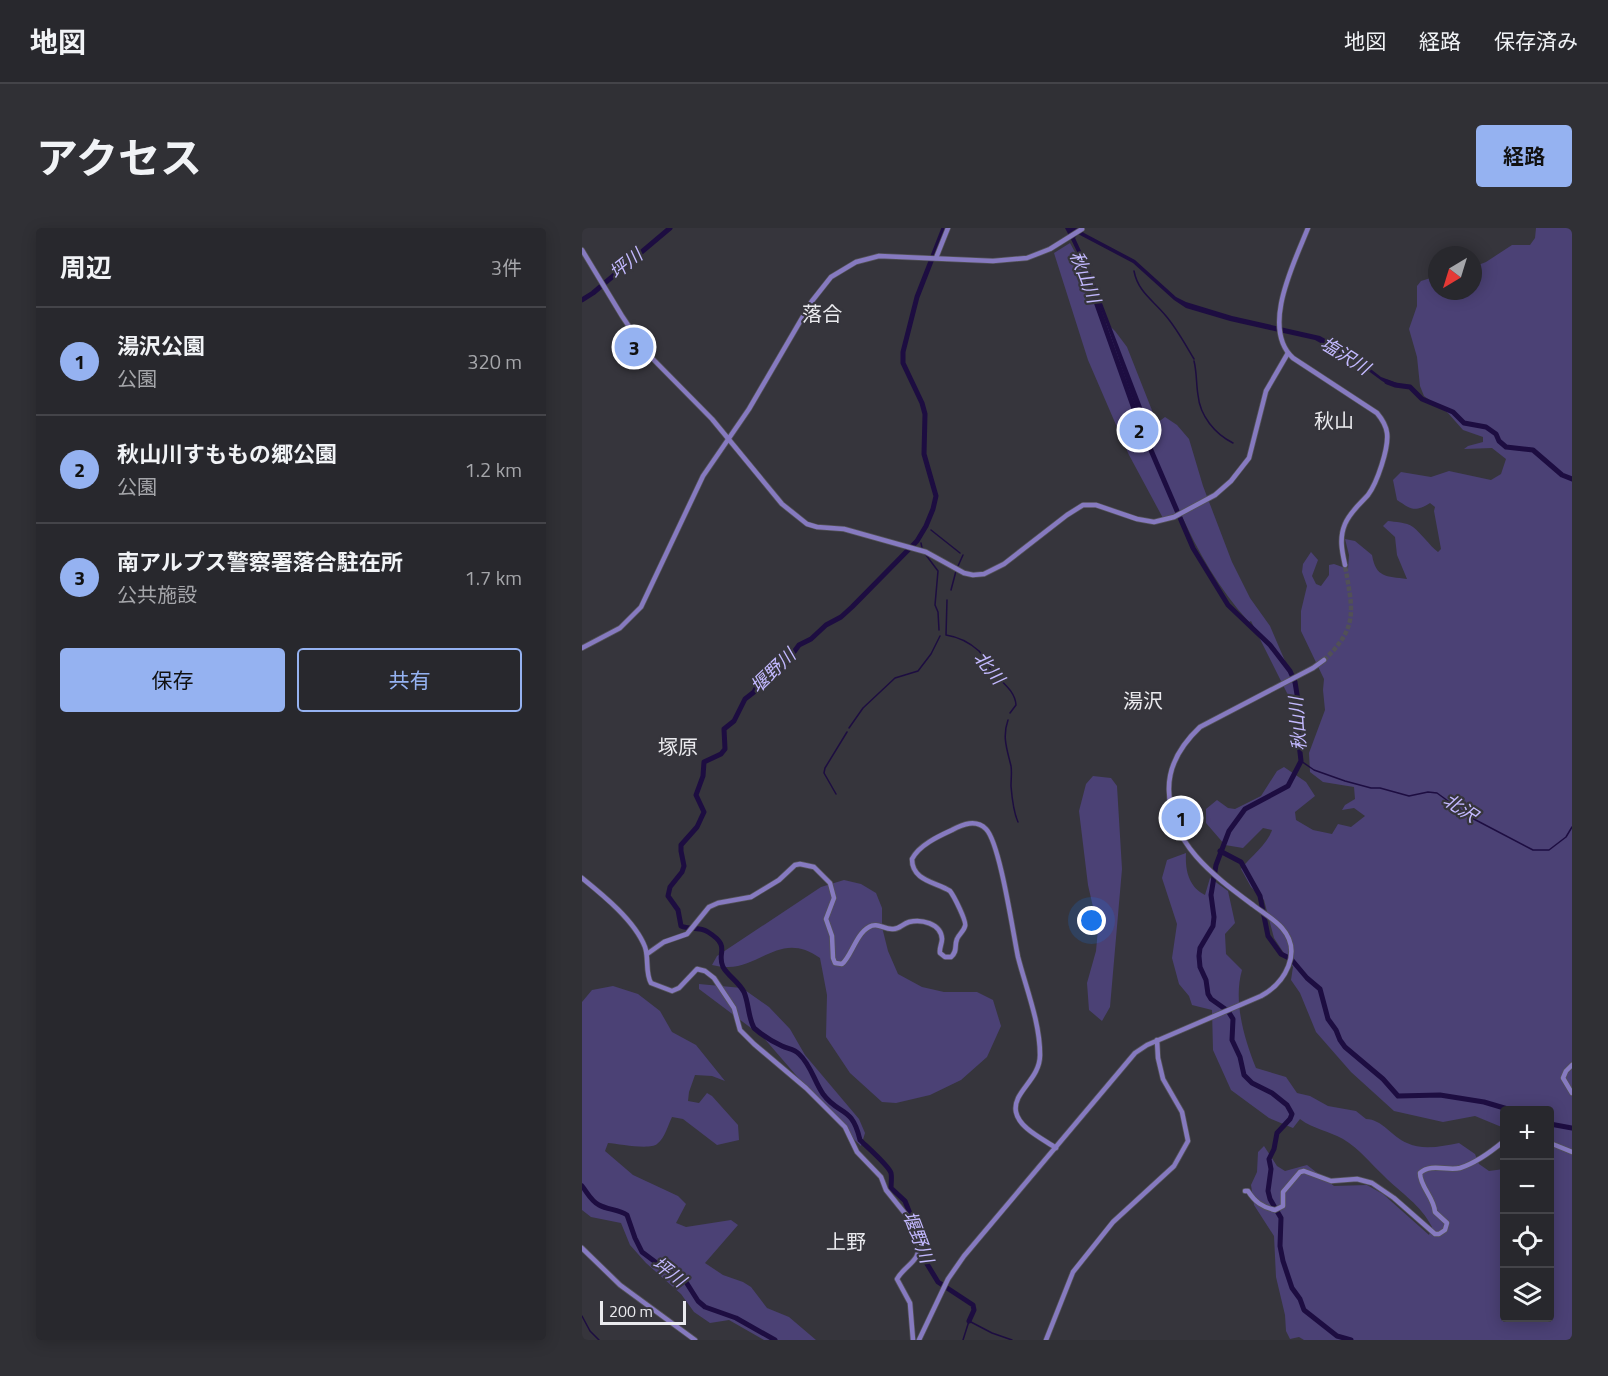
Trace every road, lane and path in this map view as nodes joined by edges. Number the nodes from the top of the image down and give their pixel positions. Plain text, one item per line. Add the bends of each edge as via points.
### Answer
1 (948, 228) edge
2 (1308, 228) edge
3 (1083, 229) edge
4 (582, 250) edge
5 (935, 258) junction
6 (1282, 337) junction
7 (1288, 353) junction
8 (1283, 361) junction
9 (1299, 362) junction
10 (729, 438) junction
11 (1345, 565) tunnel mouth
12 (582, 648) edge
13 (1324, 660) tunnel mouth
14 (582, 878) edge
15 (647, 954) junction
16 (1157, 1040) junction
17 (1572, 1065) edge
18 (1572, 1093) edge
19 (1500, 1144) edge
20 (1554, 1145) edge
21 (1056, 1148) junction
22 (1572, 1152) edge
23 (1245, 1191) dead end
24 (582, 1248) edge
25 (695, 1340) edge
26 (914, 1340) edge
27 (919, 1340) edge
28 (1046, 1340) edge

1 - 5 street
2 - 6 street via 1280,302
3 - 5 street via 1027,258
4 - 10 street via 646,352
5 - 10 street via 868,258 831,277 816,295
6 - 7 street
6 - 8 street
7 - 8 street
7 - 9 street
8 - 9 street
8 - 10 street via 1266,391 1250,456 1215,495 1162,521 1147,522 1096,505 1083,505 1011,560 978,576 910,548 807,524 776,499
9 - 11 street via 1370,408 1381,417 1387,430 1386,447 1373,485 1344,527 1341,543
10 - 12 street via 694,492 641,607 620,628
13 - 16 street via 1211,720 1188,739 1175,760 1169,787 1171,810 1181,837 1209,869 1283,929 1291,952 1284,977 1273,989
14 - 15 street via 621,914 639,936
15 - 21 street via 690,931 709,907 751,897 795,865 805,864 825,876 832,888 833,904 826,919 835,963 846,961 854,943 871,926 893,930 913,922 936,927 942,939 940,953 951,957 966,924 965,917 950,891 923,879 912,859 925,846 956,828 970,823 983,826 992,837 1039,1045 1038,1069 1018,1098 1016,1111 1026,1127
15 - 26 street via 649,979 667,991 678,988 697,969 714,978 734,1008 740,1030 845,1127 857,1152 881,1177 886,1190 907,1216 919,1244 917,1258 897,1279 910,1303
16 - 21 street via 1135,1053
16 - 28 street via 1163,1079 1182,1112 1188,1141 1174,1166 1113,1222 1073,1272
17 - 18 street via 1563,1078
19 - 23 street via 1463,1167 1432,1167 1420,1173 1435,1212 1447,1223 1439,1234 1381,1188 1364,1180 1331,1181 1304,1170 1283,1192 1284,1204 1275,1210 1259,1205
20 - 22 street
21 - 27 street via 964,1256
24 - 25 street via 620,1286

